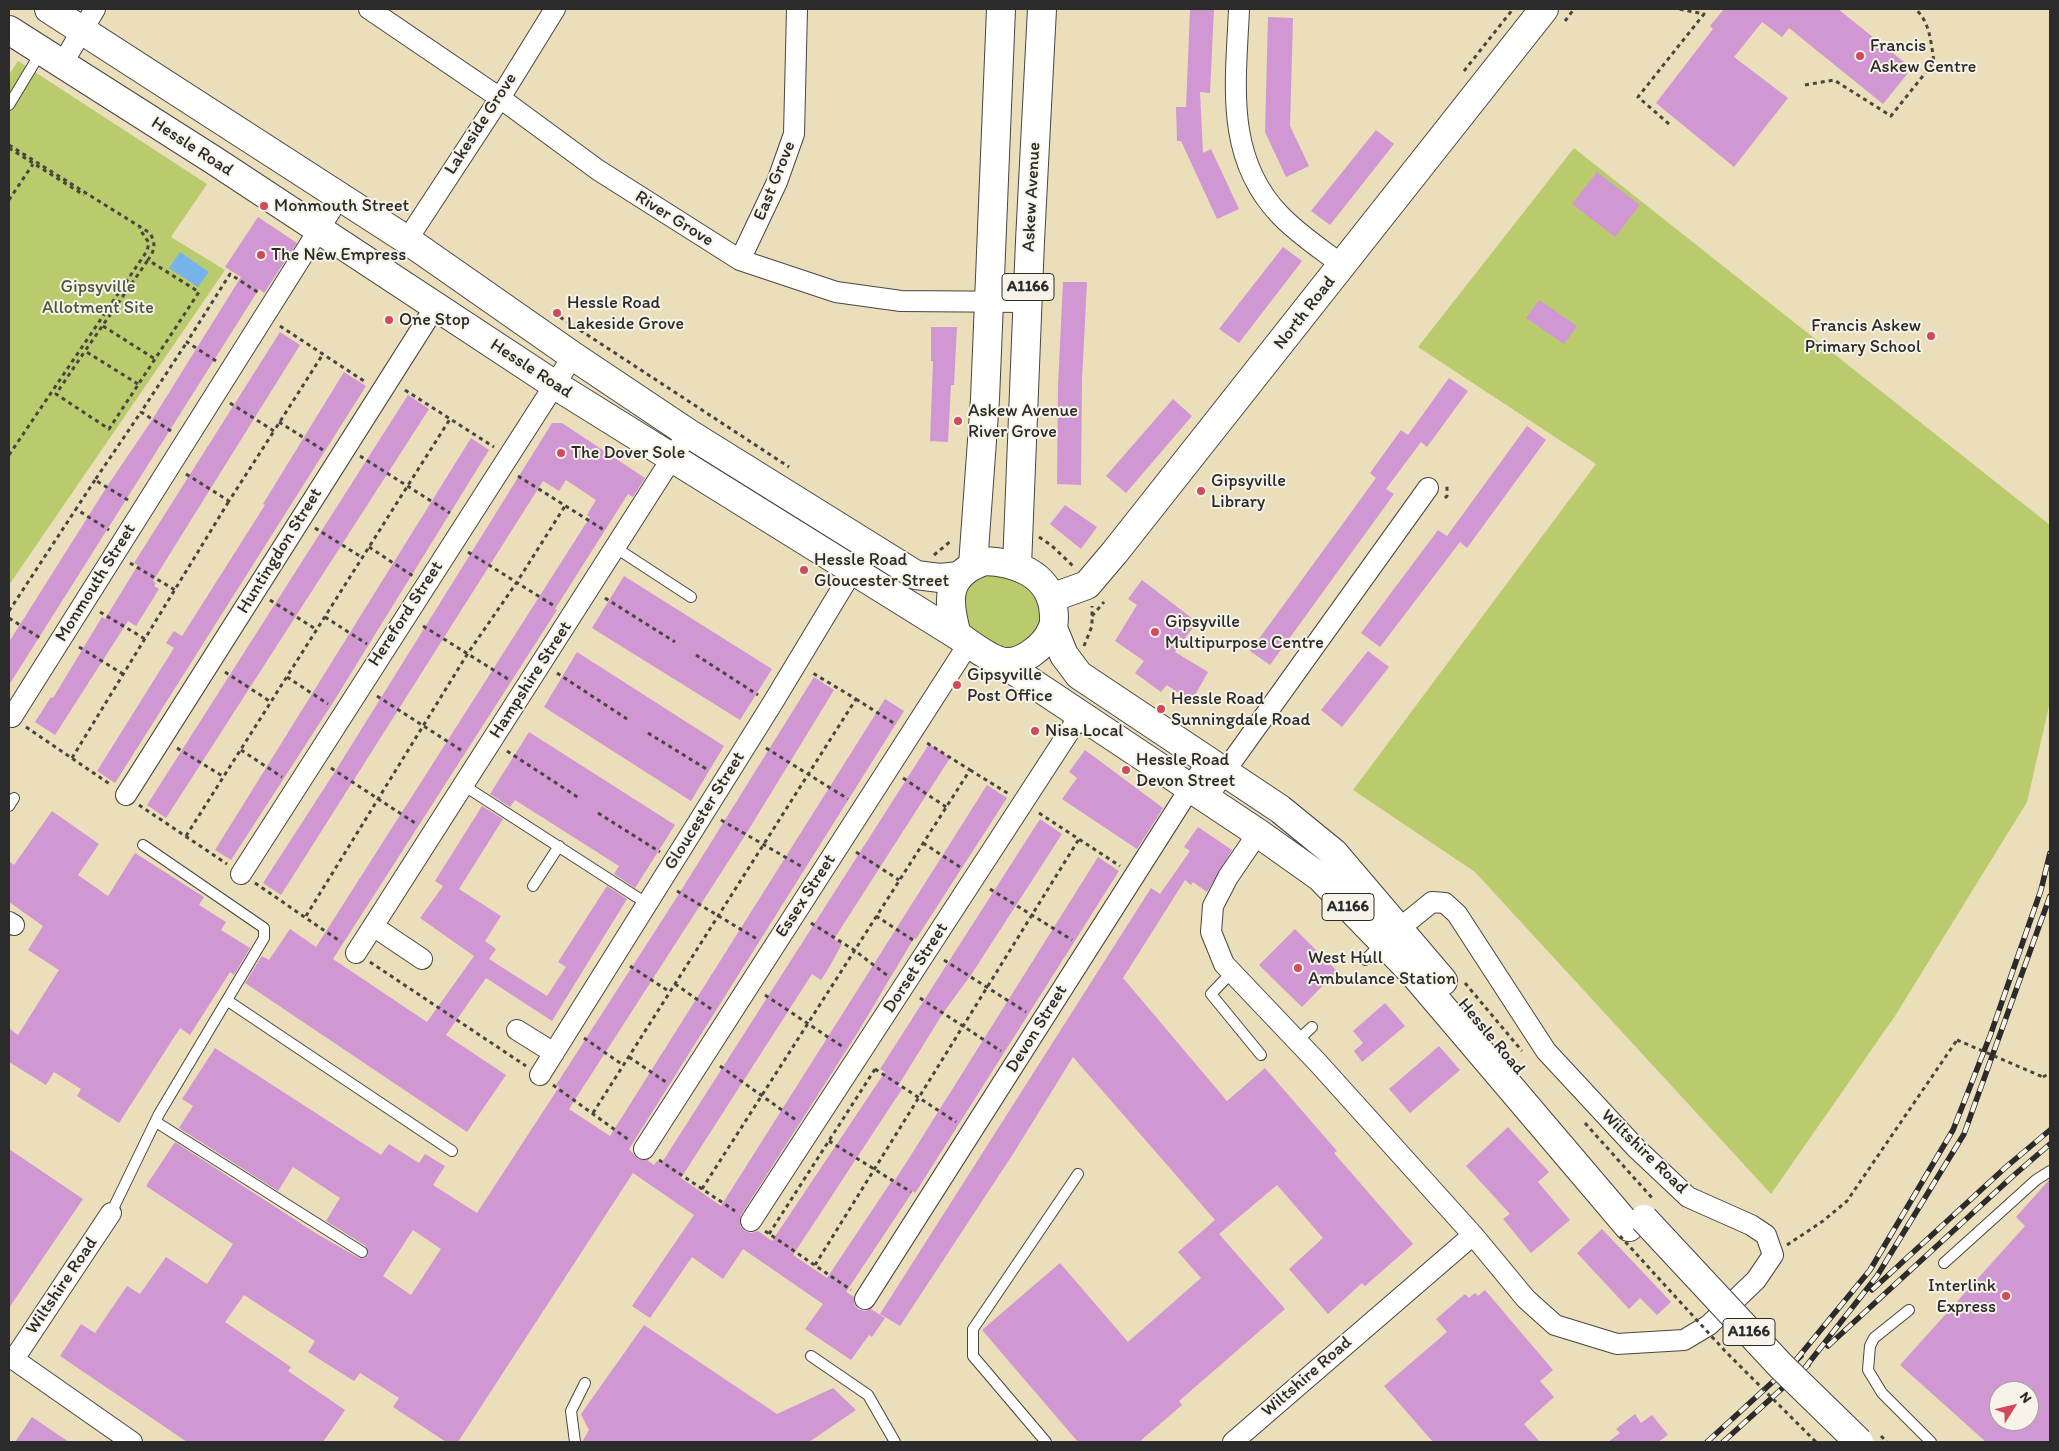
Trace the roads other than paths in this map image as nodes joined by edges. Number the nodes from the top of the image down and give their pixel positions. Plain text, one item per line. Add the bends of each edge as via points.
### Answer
1 (49, 9) edge
2 (369, 9) edge
3 (555, 9) edge
4 (797, 9) edge
5 (1000, 9) edge
6 (1042, 9) edge
7 (1239, 9) edge
8 (1544, 9) edge
9 (89, 20) edge
10 (9, 30) edge
11 (52, 57) junction
12 (500, 98) junction
13 (9, 105) edge
14 (340, 196) junction
15 (319, 229) junction
16 (407, 240) junction
17 (740, 260) junction
18 (1342, 265) junction
19 (988, 302) junction
20 (1028, 302) junction
21 (435, 307) junction
22 (573, 356) junction
23 (555, 385) junction
24 (688, 433) junction
25 (673, 458) junction
26 (1428, 488) dead end
27 (614, 542) junction
28 (868, 545) junction
29 (1017, 566) junction
30 (852, 570) junction
31 (966, 570) junction
32 (691, 597) dead end
33 (1051, 598) junction
34 (1053, 628) junction
35 (963, 639) junction
36 (1001, 662) junction
37 (1080, 715) junction
38 (23, 721) road end
39 (1216, 765) junction
40 (463, 785) junction
41 (1198, 794) junction
42 (126, 795) road end
43 (1258, 832) junction
44 (143, 845) dead end
45 (559, 846) junction
46 (241, 874) road end
47 (533, 886) dead end
48 (646, 903) junction
49 (373, 926) junction
50 (1382, 944) junction
51 (356, 953) road end
52 (422, 959) dead end
53 (1232, 972) junction
54 (228, 1001) junction
55 (1312, 1027) dead end
56 (518, 1030) dead end
57 (1297, 1041) junction
58 (554, 1053) junction
59 (1261, 1055) dead end
60 (540, 1076) road end
61 (156, 1122) junction
62 (644, 1149) road end
63 (452, 1151) dead end
64 (2050, 1171) edge
65 (1078, 1174) dead end
66 (111, 1213) joint
67 (751, 1221) road end
68 (1631, 1227) junction
69 (1473, 1235) junction
70 (362, 1252) dead end
71 (1944, 1263) dead end
72 (866, 1299) road end
73 (1909, 1310) dead end
74 (811, 1356) dead end
75 (11, 1358) edge
76 (585, 1383) dead end
77 (132, 1442) edge
78 (576, 1442) edge
79 (894, 1442) edge
80 (1046, 1442) edge
81 (1233, 1442) edge
82 (1838, 1442) edge
83 (1859, 1442) edge
84 (1931, 1442) edge

1 - 9 main road, Hessle Road
2 - 12 street, River Grove
3 - 12 street, Lakeside Grove
4 - 17 street, East Grove via 794,134
5 - 19 main road, A1166
6 - 20 main road, Askew Avenue / A1166
7 - 18 street via 1235,109 1242,148 1249,166 1279,214
8 - 18 main road, North Road
9 - 11 street
9 - 14 main road, Hessle Road
10 - 11 main road, Hessle Road
11 - 13 lane
11 - 15 main road, Hessle Road
12 - 16 street, Lakeside Grove
12 - 17 street, River Grove via 598,170
14 - 15 street, Monmouth Street
14 - 16 main road, Hessle Road
15 - 21 main road, Hessle Road
15 - 38 street, Monmouth Street
16 - 22 main road, Hessle Road
17 - 19 street, River Grove via 836,292 900,301
18 - 33 main road, North Road via 1087,585
19 - 20 street, River Grove
19 - 31 main road, A1166 via 985,399
20 - 29 main road, Askew Avenue / A1166
21 - 23 main road, Hessle Road
21 - 42 street, Huntingdon Street
22 - 23 street, Hereford Street
22 - 24 main road, Hessle Road
23 - 25 main road, Hessle Road
23 - 46 street, Hereford Street
24 - 25 street, Hampshire Street
24 - 28 main road, Hessle Road
25 - 27 street, Hampshire Street
25 - 30 main road, Hessle Road
26 - 39 street, Devon Street
27 - 32 lane
27 - 40 street, Hampshire Street via 590,588
28 - 30 street, Gloucester Street
28 - 31 main road, Hessle Road via 916,575 940,578
29 - 31 main road via 985,561
29 - 33 main road via 1036,577
30 - 35 main road, Hessle Road
30 - 48 street, Gloucester Street
31 - 35 main road via 952,588 950,600
33 - 34 main road
34 - 36 main road via 1032,653 1020,660
34 - 39 main road, Hessle Road / A1166 via 1064,655 1079,675
35 - 36 main road
35 - 62 street, Essex Street
36 - 37 main road, Hessle Road / A1166
37 - 41 main road, Hessle Road / A1166
37 - 67 street, Dorset Street
39 - 41 street, Devon Street
39 - 50 main road, Hessle Road / A1166 via 1280,809 1334,853
40 - 45 lane
40 - 49 street, Hampshire Street
41 - 43 main road, Hessle Road / A1166
41 - 72 street, Devon Street
43 - 50 main road, Hessle Road / A1166 via 1320,877
43 - 53 street via 1213,906 1211,932 1224,964
44 - 54 lane via 264,928 264,938
45 - 47 lane
45 - 48 lane
48 - 58 street, Gloucester Street
49 - 51 street, Hampshire Street
49 - 52 street
50 - 68 main road, Hessle Road / A1166 via 1414,974
50 - 69 street, Wiltshire Road via 1432,902 1445,903 1457,914 1546,1051 1636,1148 1688,1197 1766,1235 1772,1255 1756,1280 1709,1324 1684,1340 1617,1344 1555,1325 1526,1299
53 - 57 street
53 - 59 lane via 1211,994
54 - 61 lane
54 - 63 lane
55 - 57 lane
56 - 58 street
57 - 69 street
58 - 60 street, Gloucester Street
61 - 66 lane
61 - 70 lane
64 - 71 lane
65 - 80 lane via 973,1329 973,1356
66 - 75 street, Wiltshire Road
68 - 82 main road, Hessle Road / A1166 via 1769,1375
68 - 83 main road, Hessle Road / A1166, bridge
69 - 81 street, Wiltshire Road
73 - 84 lane via 1874,1338 1868,1370 1882,1393
74 - 79 lane via 868,1395
75 - 77 street, Wiltshire Road
76 - 78 lane via 571,1411

